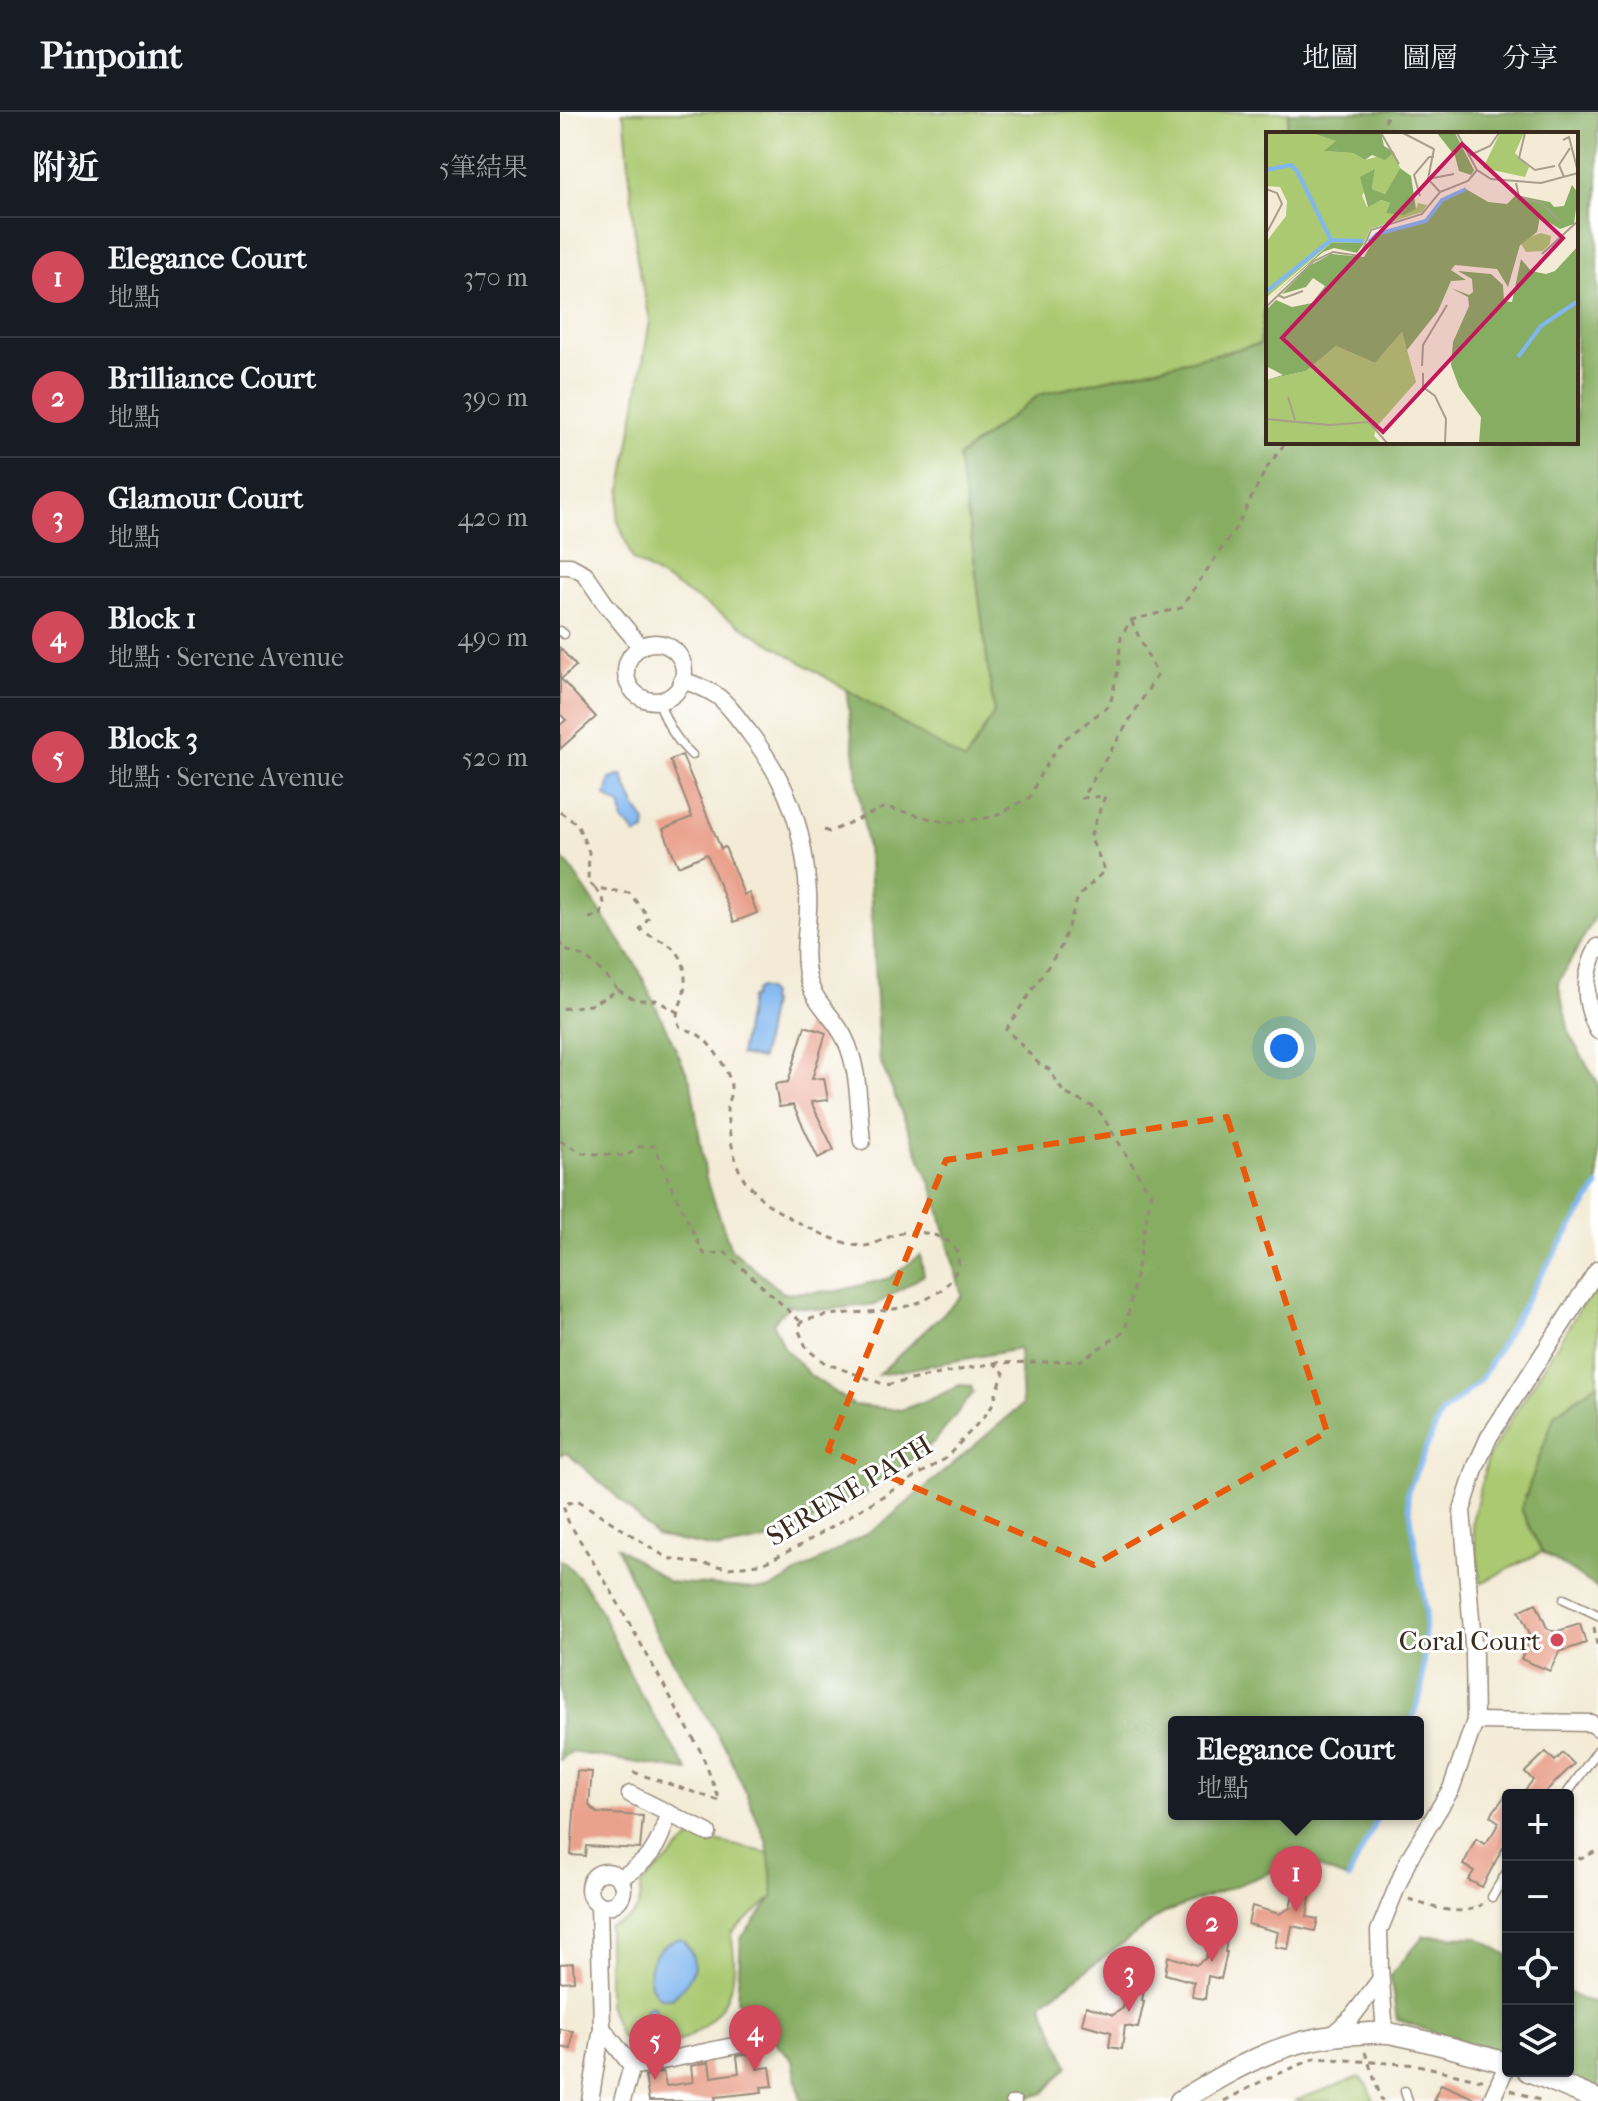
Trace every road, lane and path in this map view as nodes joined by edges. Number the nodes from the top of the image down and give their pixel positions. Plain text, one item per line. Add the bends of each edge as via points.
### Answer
1 (1388, 112) edge
2 (1383, 132) edge
3 (1285, 444) edge
4 (560, 566) edge
5 (1131, 620) junction
6 (641, 647) junction
7 (682, 680) junction
8 (659, 701) junction
9 (692, 755) dead end
10 (560, 812) edge
11 (824, 830) dead end
12 (595, 888) junction
13 (589, 918) dead end
14 (560, 941) edge
15 (1598, 947) edge
16 (618, 990) junction
17 (560, 1009) edge
18 (677, 1012) junction
19 (1598, 1031) edge
20 (560, 1141) edge
21 (862, 1141) dead end
22 (1598, 1269) edge
23 (801, 1322) junction
24 (994, 1363) junction
25 (1564, 1599) dead end
26 (1595, 1613) edge
27 (1598, 1651) edge
28 (1475, 1721) junction
29 (1598, 1728) edge
30 (1598, 1750) edge
31 (633, 1772) dead end
32 (1570, 1789) edge
33 (630, 1794) dead end
34 (668, 1814) junction
35 (708, 1833) dead end
36 (1598, 1850) edge
37 (1574, 1855) edge
38 (620, 1878) junction
39 (1502, 1880) edge
40 (1395, 1892) junction
41 (1492, 1897) joint
42 (599, 1905) junction
43 (1380, 1980) junction
44 (602, 2028) junction
45 (1385, 2033) junction
46 (1333, 2034) junction
47 (752, 2042) dead end
48 (1363, 2044) dead end
49 (1369, 2061) junction
50 (1502, 2062) edge
51 (632, 2066) junction
52 (1538, 2077) edge
53 (1405, 2091) dead end
54 (1495, 2093) edge
55 (1565, 2093) edge
56 (1598, 2100) edge
57 (590, 2101) edge
58 (622, 2101) edge
59 (1010, 2101) edge
60 (1017, 2101) edge
61 (1180, 2101) edge
62 (1224, 2101) edge
63 (1382, 2101) edge
64 (1408, 2101) edge
65 (1542, 2101) edge

1 - 2 path
3 - 5 path via 1181,608
4 - 6 street via 585,574
5 - 11 path via 1121,637 1110,705 1062,741 1030,797 978,820 947,823 885,807
5 - 24 path via 1157,675 1082,798 1105,796 1090,837 1105,870 1078,897 1061,947 1006,1029 1049,1069 1064,1093 1098,1109 1151,1195 1125,1331 1080,1361
6 - 7 street via 669,647 681,661
6 - 8 street via 629,660 626,677 634,693
7 - 8 street via 674,694
7 - 21 street via 719,697 767,756 788,795 802,836 809,896 808,978 846,1040
8 - 9 lane via 666,722
10 - 12 path via 577,824 589,852 588,881
12 - 13 path via 604,902 601,915
12 - 18 path via 629,893 649,917 640,929 666,941 682,959 684,995
14 - 16 path via 564,950 580,953
15 - 19 street via 1586,987
16 - 17 path via 590,1005
16 - 18 path
18 - 23 path via 680,1027 698,1034 728,1073 732,1142 741,1174 764,1202 830,1239 863,1246 900,1233 935,1234 949,1240 959,1258 956,1274 932,1296 892,1310 819,1315
20 - 23 path via 583,1153 627,1156 638,1147 655,1146 704,1254 726,1253
22 - 28 street via 1489,1437 1462,1510
23 - 24 path via 807,1349 825,1363 886,1385
24 - 31 path, SERENE PATH via 1004,1373 990,1410 945,1459 764,1563 729,1568 667,1558 577,1500 563,1505 701,1752 720,1801
25 - 26 lane
26 - 27 path
28 - 29 street via 1591,1723
28 - 40 street via 1451,1789
30 - 32 lane
33 - 34 street
34 - 35 street
34 - 38 street via 653,1853
36 - 37 path via 1581,1859
38 - 42 street via 620,1900
38 - 42 street via 598,1873 590,1881 589,1892
39 - 41 lane
40 - 41 path via 1459,1911 1476,1909
40 - 43 street via 1379,1931
42 - 44 street
43 - 45 street
43 - 46 street
44 - 51 street
44 - 57 street
45 - 46 street
45 - 50 street
46 - 61 street via 1261,2056
47 - 51 street
48 - 49 path
49 - 54 path via 1418,2065
49 - 62 path via 1316,2058
49 - 63 path
51 - 58 street
52 - 55 street
53 - 64 lane
54 - 65 path
55 - 56 street
59 - 60 lane

